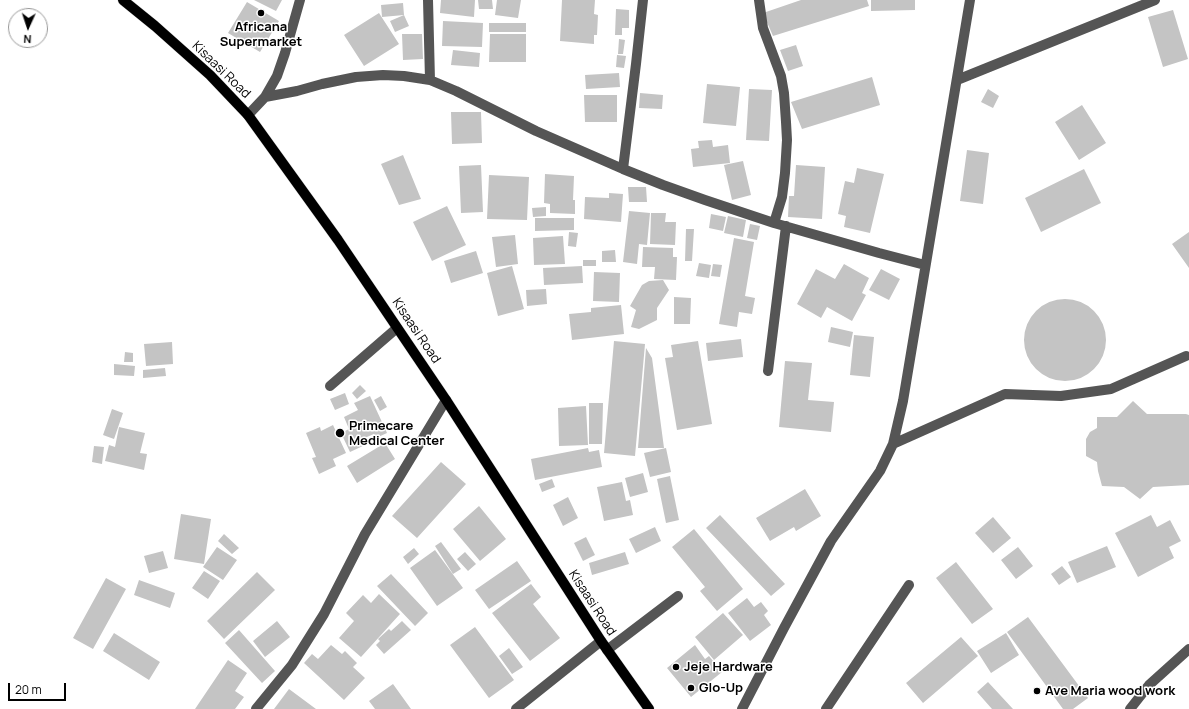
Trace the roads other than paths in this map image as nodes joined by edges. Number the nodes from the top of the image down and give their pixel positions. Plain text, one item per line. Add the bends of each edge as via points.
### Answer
1 (123, 0) edge
2 (300, 0) edge
3 (428, 0) edge
4 (643, 0) edge
5 (758, 0) edge
6 (970, 0) edge
7 (1155, 0) edge
8 (430, 80) junction
9 (957, 80) junction
10 (265, 97) junction
11 (248, 115) junction
12 (622, 169) junction
13 (774, 223) junction
14 (786, 226) junction
15 (926, 265) junction
16 (397, 328) junction
17 (1186, 356) dead end
18 (768, 370) dead end
19 (330, 386) dead end
20 (446, 400) junction
21 (893, 444) junction
22 (909, 585) dead end
23 (678, 596) dead end
24 (601, 641) junction
25 (607, 650) junction
26 (1189, 650) edge
27 (256, 709) edge
28 (516, 709) edge
29 (649, 709) edge
30 (742, 709) edge
31 (826, 709) edge
32 (1130, 709) edge

1 - 11 main road, Kisaasi Road via 210,75
2 - 10 street via 286,53
3 - 8 street
4 - 12 street
5 - 13 street via 763,28 781,76 784,93 786,157 782,197
6 - 9 street
7 - 9 street
8 - 10 street via 383,75 356,77
8 - 12 street
9 - 15 street
10 - 11 street
11 - 16 main road, Kisaasi Road via 338,240
12 - 13 street
13 - 14 street
14 - 15 street
14 - 18 street
15 - 21 street via 903,401
16 - 19 street
16 - 20 main road, Kisaasi Road
17 - 21 street via 1111,389 1061,396 1005,394
20 - 24 main road, Kisaasi Road
20 - 27 street via 365,534 324,614 292,665
21 - 30 street via 880,471 831,541
22 - 31 street
23 - 25 street
24 - 25 main road, Kisaasi Road
24 - 28 street
25 - 29 main road, Kisaasi Road
26 - 32 street via 1149,686

